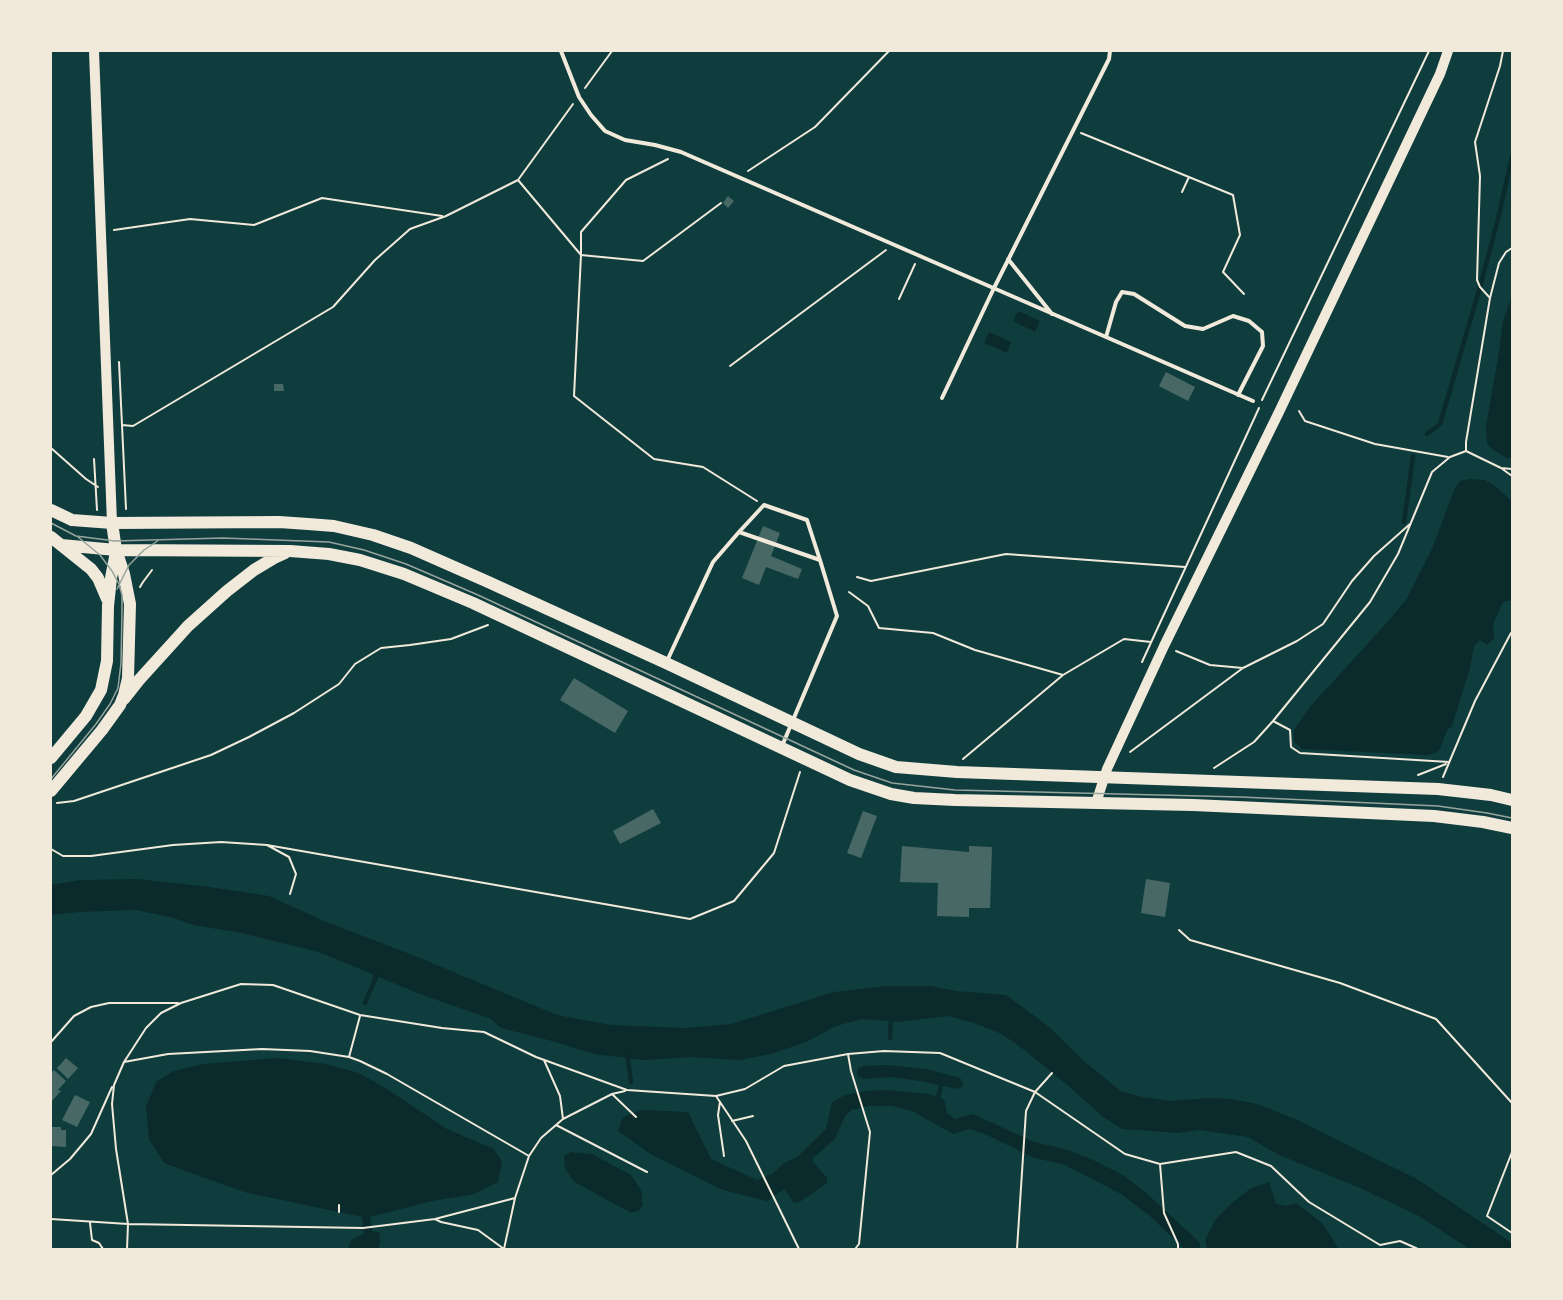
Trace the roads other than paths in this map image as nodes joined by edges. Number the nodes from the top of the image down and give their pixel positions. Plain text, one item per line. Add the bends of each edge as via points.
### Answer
1 (94, 51) edge
2 (561, 51) edge
3 (1110, 51) edge
4 (1448, 51) edge
5 (1008, 259) junction
6 (994, 288) junction
7 (1053, 314) junction
8 (1106, 337) junction
9 (1238, 395) junction
10 (942, 399) dead end
11 (1253, 401) dead end
12 (51, 510) edge
13 (112, 523) junction
14 (739, 532) junction
15 (51, 537) edge
16 (61, 545) junction
17 (116, 550) junction
18 (290, 551) junction
19 (820, 560) junction
20 (108, 606) junction
21 (666, 663) junction
22 (120, 705) junction
23 (793, 723) junction
24 (782, 747) junction
25 (51, 758) edge
26 (1104, 777) junction
27 (51, 791) edge
28 (1512, 800) edge
29 (1096, 802) junction
30 (1512, 828) edge

1 - 13 street
2 - 6 lane via 579,97 606,131 625,140 681,152
3 - 5 lane
4 - 26 street
5 - 6 lane
5 - 7 lane
6 - 7 lane
6 - 10 lane
7 - 8 lane
8 - 9 lane
8 - 9 lane via 1122,292 1134,294 1185,326 1203,329 1233,316 1249,321 1262,332 1263,346
9 - 11 lane
12 - 13 main road via 72,520
13 - 17 main road
13 - 21 main road via 279,522 354,530 411,548
14 - 19 lane
14 - 19 lane via 765,506 807,520
14 - 21 lane via 712,562
15 - 16 main road
16 - 17 main road
16 - 20 main road via 99,578
17 - 18 main road
17 - 20 main road
17 - 22 main road via 130,604 128,678
18 - 22 main road via 227,591 188,627
18 - 24 main road via 360,560 404,574
19 - 23 lane via 837,616
20 - 25 main road via 107,661 101,690 86,716
21 - 23 main road
22 - 27 main road
23 - 24 lane
23 - 26 main road via 896,767
24 - 29 main road via 850,780 891,794 955,800
26 - 28 main road via 1438,789
26 - 29 street
29 - 30 main road via 1434,816

